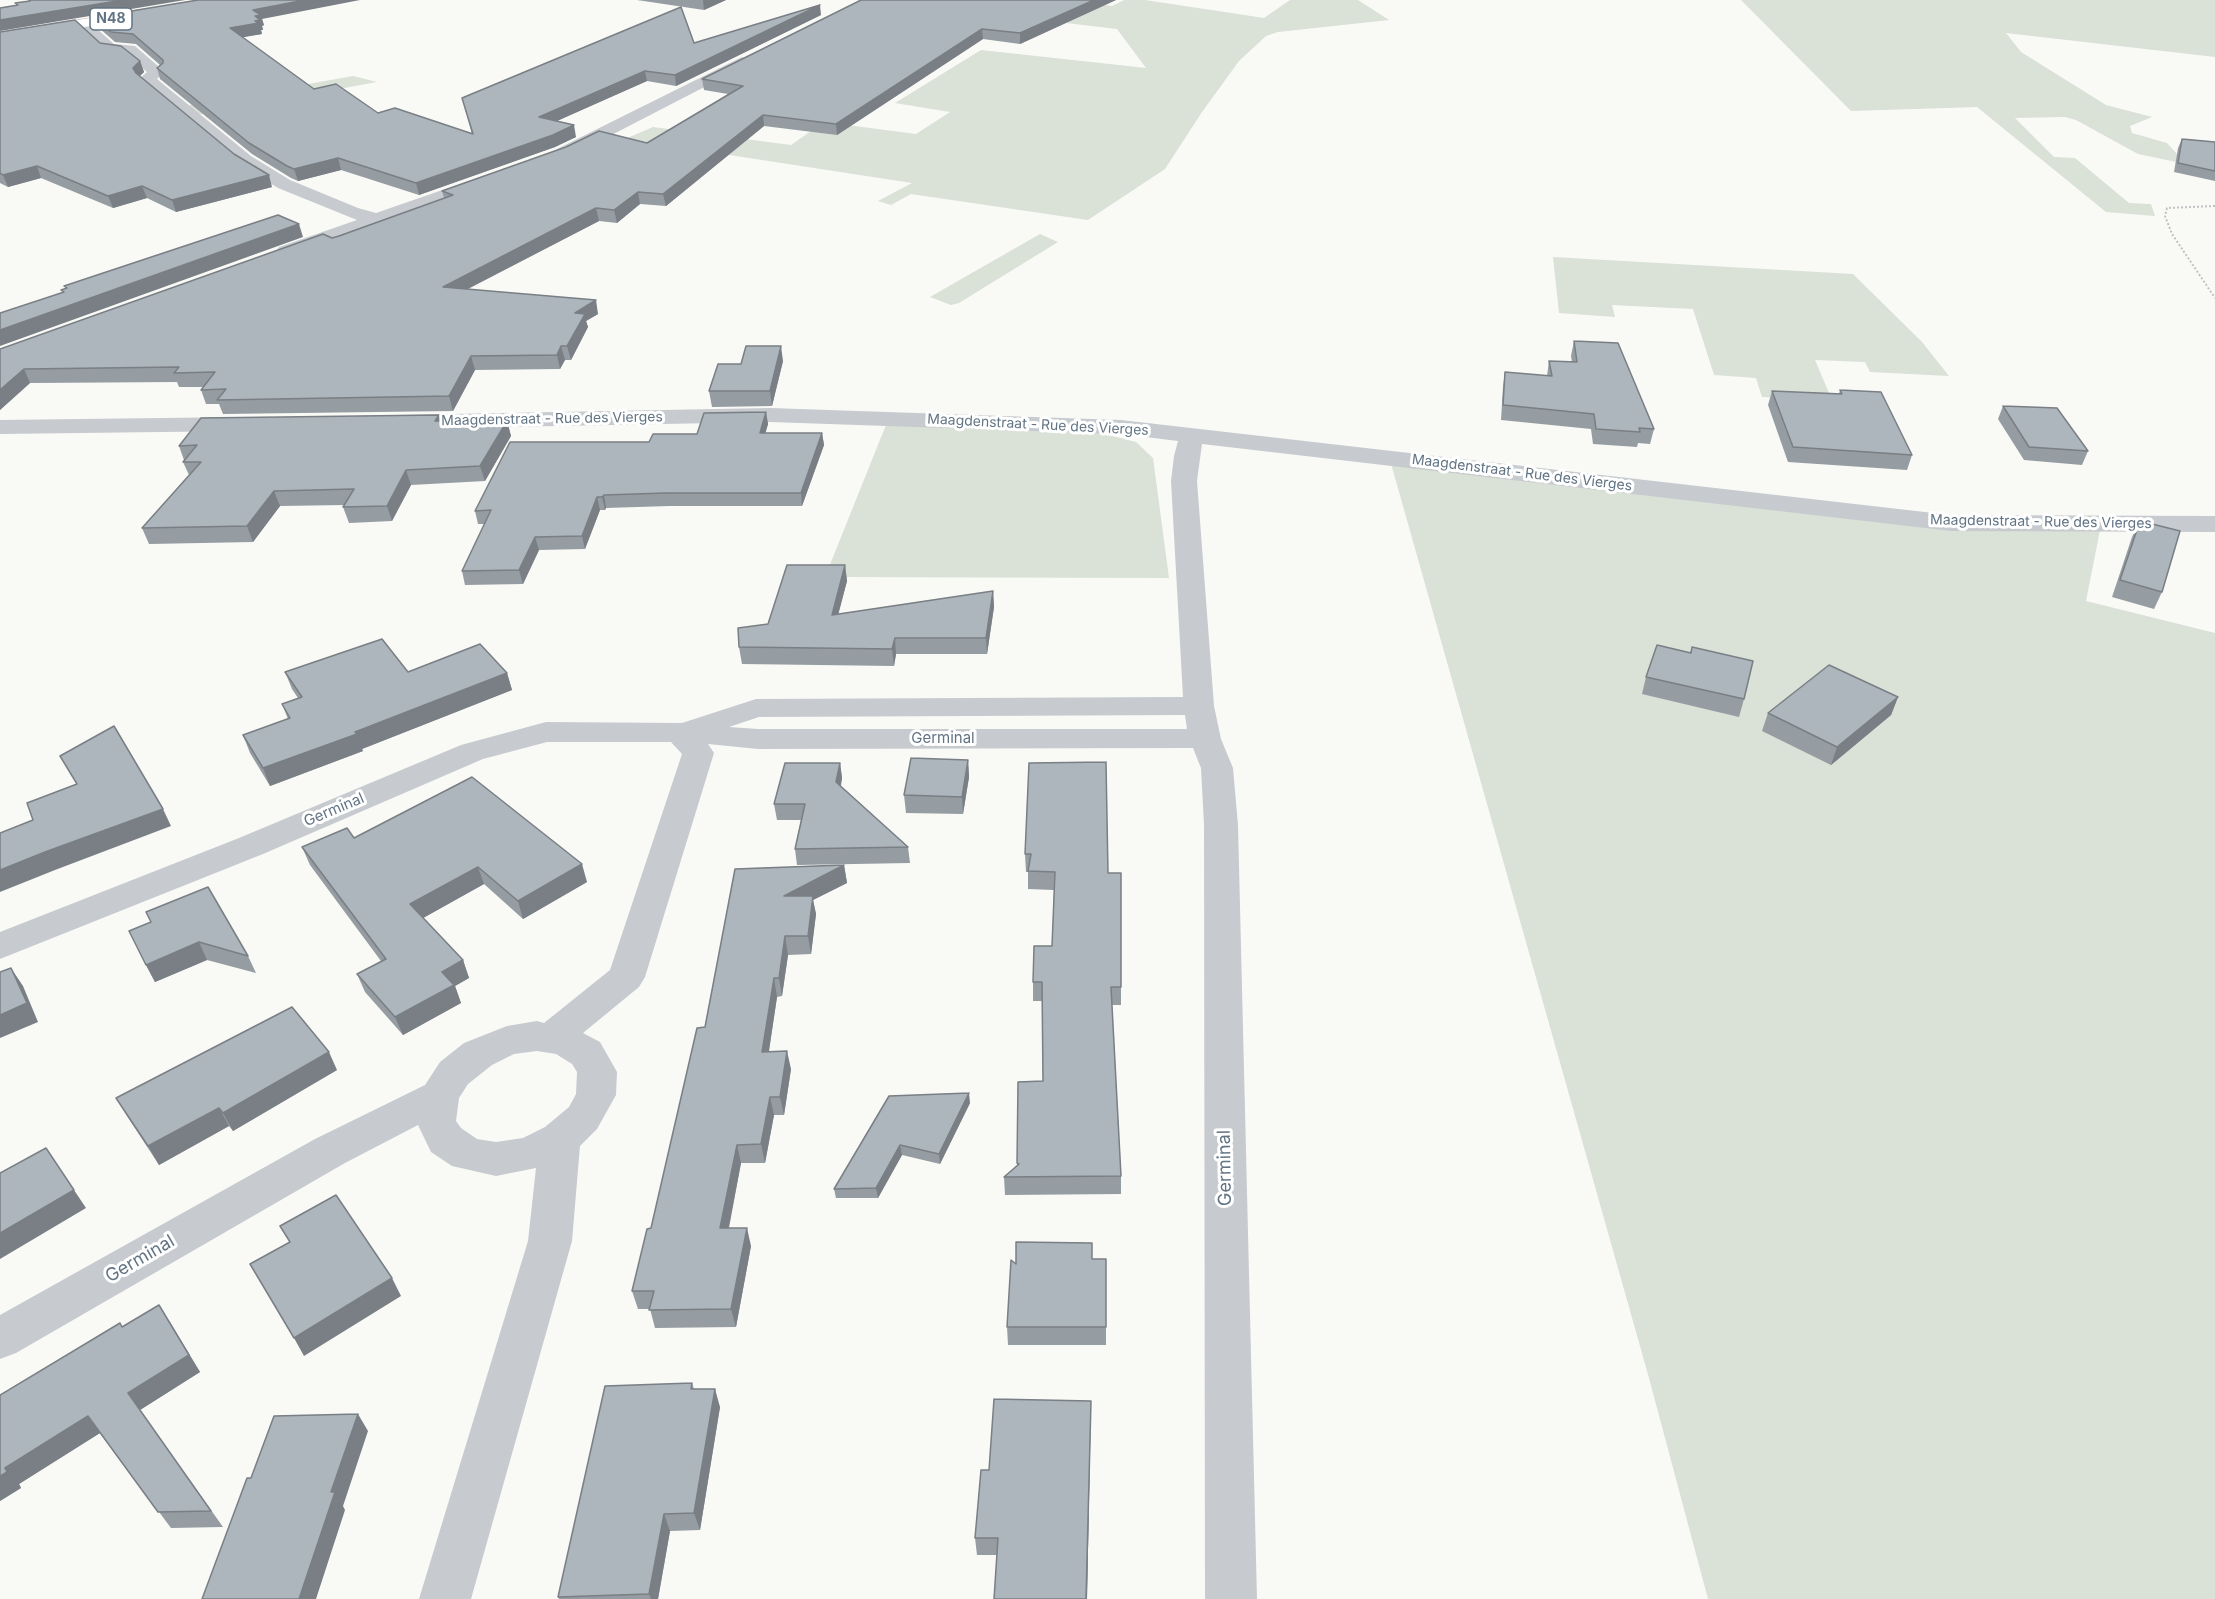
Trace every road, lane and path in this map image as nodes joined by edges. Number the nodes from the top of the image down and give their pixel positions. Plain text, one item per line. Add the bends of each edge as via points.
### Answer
1 (223, 0) edge
2 (82, 23) junction
3 (0, 37) edge
4 (761, 52) edge
5 (541, 161) edge
6 (501, 176) edge
7 (2215, 206) edge
8 (377, 219) junction
9 (266, 259) edge
10 (2215, 298) edge
11 (377, 422) edge
12 (265, 424) edge
13 (0, 427) edge
14 (1192, 435) junction
15 (2215, 524) edge
16 (1202, 722) junction
17 (680, 732) junction
18 (0, 946) edge
19 (550, 1039) junction
20 (439, 1096) junction
21 (560, 1139) junction
22 (0, 1339) edge
23 (445, 1599) edge
24 (1231, 1599) edge

1 - 2 main road, N48
2 - 3 main road, N48
2 - 8 street via 111,58 130,50 158,72 142,79 262,171 351,212
4 - 5 street
6 - 8 street
7 - 10 path via 2167,208 2165,216 2172,234
8 - 9 street
11 - 14 street, Maagdenstraat - Rue des Vierges via 770,415 1120,427
12 - 13 street
14 - 15 street, Maagdenstraat - Rue des Vierges via 1952,523
14 - 16 street, Germinal via 1184,481
16 - 17 street, Germinal via 1144,737 758,739
16 - 24 street, Germinal via 1217,768 1221,825
17 - 18 street, Germinal via 546,732 472,752
17 - 19 street via 698,753 626,977
19 - 20 street via 537,1036 507,1041 478,1054 454,1073
19 - 21 street via 565,1041 586,1053 597,1072 596,1095 583,1118
20 - 21 street via 436,1120 446,1140 467,1154 496,1159 529,1154
20 - 22 street, Germinal via 330,1151
21 - 23 street via 550,1241

